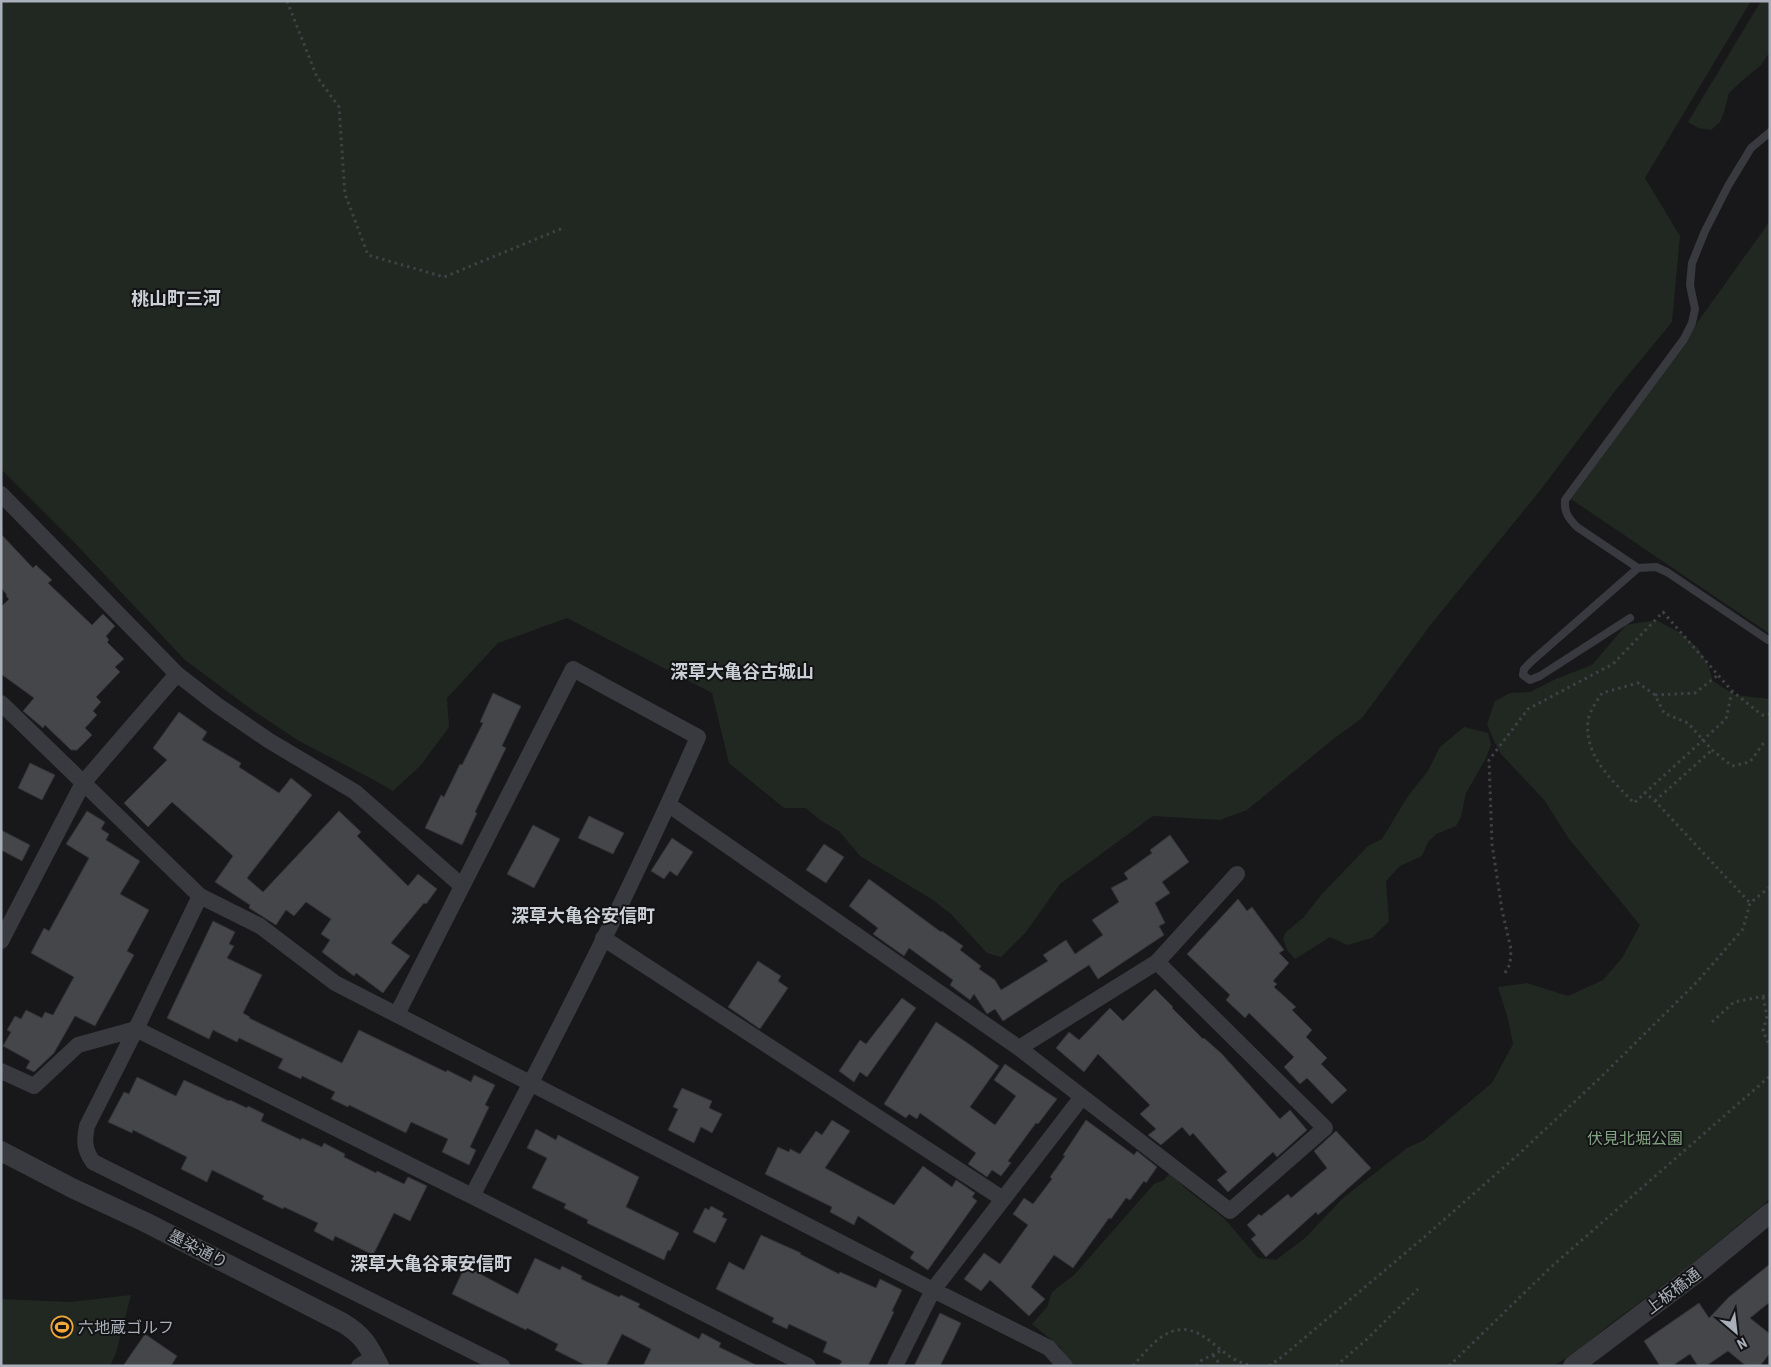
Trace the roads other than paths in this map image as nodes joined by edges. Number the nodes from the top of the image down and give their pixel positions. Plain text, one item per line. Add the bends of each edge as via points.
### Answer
1 (1770, 132) edge
2 (1, 494) edge
3 (1638, 568) junction
4 (1630, 618) dead end
5 (1768, 640) dead end
6 (177, 674) junction
7 (1, 703) edge
8 (82, 783) junction
9 (669, 805) junction
10 (1237, 874) dead end
11 (462, 886) junction
12 (200, 896) junction
13 (603, 938) junction
14 (1, 941) edge
15 (1157, 962) junction
16 (396, 1014) junction
17 (136, 1029) junction
18 (1019, 1048) junction
19 (1, 1071) edge
20 (531, 1084) junction
21 (1082, 1096) junction
22 (1, 1151) edge
23 (472, 1196) junction
24 (1003, 1198) junction
25 (1770, 1213) edge
26 (933, 1290) junction
27 (371, 1363) edge
28 (502, 1366) edge
29 (808, 1366) edge
30 (894, 1366) edge
31 (1065, 1366) edge
32 (1573, 1366) edge

1 - 3 lane via 1751,148 1705,230 1692,263 1690,285 1695,309 1684,339 1565,500 1568,518 1577,527
2 - 6 street
3 - 4 lane via 1533,660 1523,674 1530,680 1540,676
3 - 5 lane via 1656,567 1667,572
6 - 8 street
6 - 11 street via 268,740 355,792
7 - 8 street
8 - 12 street
8 - 14 street
9 - 11 street via 698,737 573,669
9 - 13 street
9 - 18 street
10 - 15 street
11 - 16 street
12 - 16 street via 260,926 335,983
12 - 17 street
13 - 20 street
13 - 24 street
15 - 18 street
15 - 21 street via 1325,1128 1230,1211
16 - 20 street
17 - 19 street via 78,1045 34,1086
17 - 23 street
17 - 28 street via 87,1126 85,1148 93,1162
18 - 21 street
20 - 23 street
20 - 26 street
21 - 24 street
22 - 27 street, 墨染通り via 356,1330 365,1341
23 - 29 street
24 - 26 street
25 - 32 street, 上板橋通
26 - 30 street
26 - 31 street via 1049,1348

